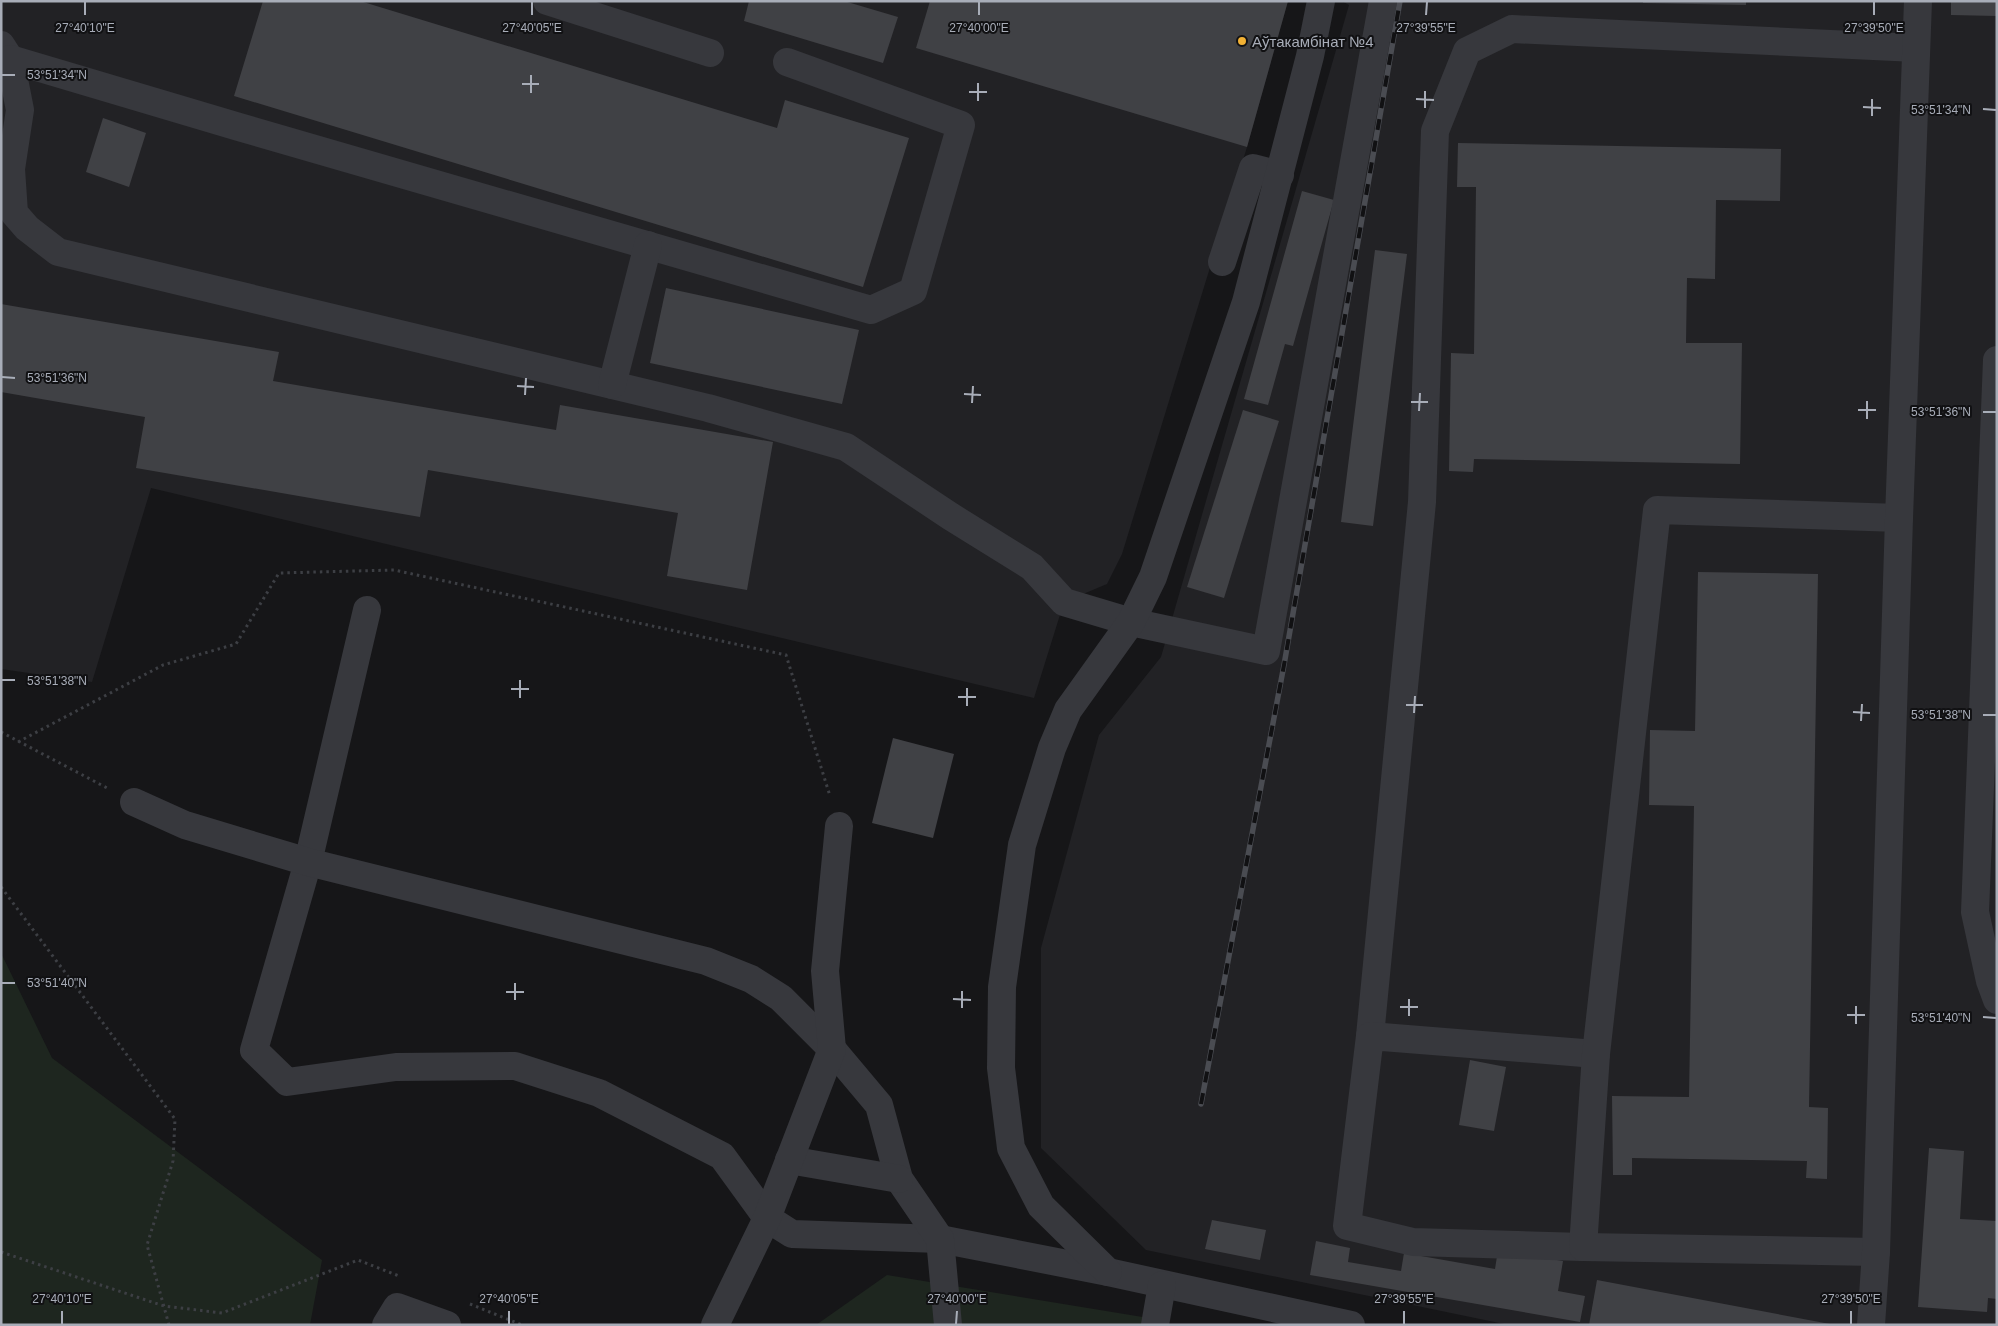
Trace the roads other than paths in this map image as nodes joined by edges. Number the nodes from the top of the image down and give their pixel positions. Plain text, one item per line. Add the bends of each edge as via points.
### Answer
1 (547, 1) edge
2 (1321, 1) edge
3 (1383, 1) edge
4 (1918, 1) edge
5 (1916, 48) junction
6 (6, 52) edge
7 (710, 53) dead end
8 (787, 62) dead end
9 (1280, 175) junction
10 (7, 215) edge
11 (648, 245) junction
12 (1222, 262) dead end
13 (1997, 360) edge
14 (612, 385) junction
15 (1899, 518) junction
16 (367, 610) dead end
17 (1131, 622) junction
18 (134, 802) road end
19 (839, 826) road end
20 (308, 862) junction
21 (1997, 1000) edge
22 (1370, 1036) junction
23 (832, 1050) junction
24 (1596, 1054) junction
25 (789, 1160) junction
26 (899, 1179) junction
27 (767, 1218) junction
28 (940, 1239) junction
29 (1583, 1247) junction
30 (1876, 1252) junction
31 (1108, 1272) junction
32 (1162, 1285) junction
33 (386, 1325) edge
34 (447, 1325) edge
35 (715, 1325) edge
36 (948, 1325) edge
37 (1155, 1325) edge
38 (1351, 1325) edge
39 (1871, 1325) edge

1 - 7 lane
2 - 9 lane
3 - 17 lane via 1266,651
4 - 5 lane
5 - 15 lane
5 - 22 lane via 1512,29 1467,50 1435,131 1422,502
6 - 10 lane via 20,110
6 - 11 lane
8 - 11 lane via 961,125 913,291 871,310
9 - 12 lane via 1253,168
9 - 17 lane via 1246,302 1153,577
10 - 14 lane via 58,252
11 - 14 lane
13 - 21 lane via 1975,912
14 - 17 lane via 846,447 1032,567 1064,602
15 - 24 lane via 1657,510
15 - 30 lane
16 - 20 lane
17 - 31 lane via 1068,710 1052,748 1022,845 1002,987 1001,1068 1011,1148 1041,1206
18 - 20 lane via 185,825
19 - 23 lane via 824,971
20 - 23 lane via 706,961 751,979 781,998
20 - 27 lane via 254,1050 287,1082 396,1068 515,1066 599,1093 722,1156
22 - 24 lane
22 - 29 lane via 1347,1226 1413,1242
23 - 25 lane
23 - 26 lane via 878,1105
24 - 29 lane
25 - 26 lane
25 - 27 lane
26 - 28 lane
27 - 28 lane via 792,1234
27 - 35 lane
28 - 31 lane
28 - 36 lane
29 - 30 lane
30 - 39 lane
31 - 32 lane
32 - 37 lane
32 - 38 lane
33 - 34 lane via 397,1307

